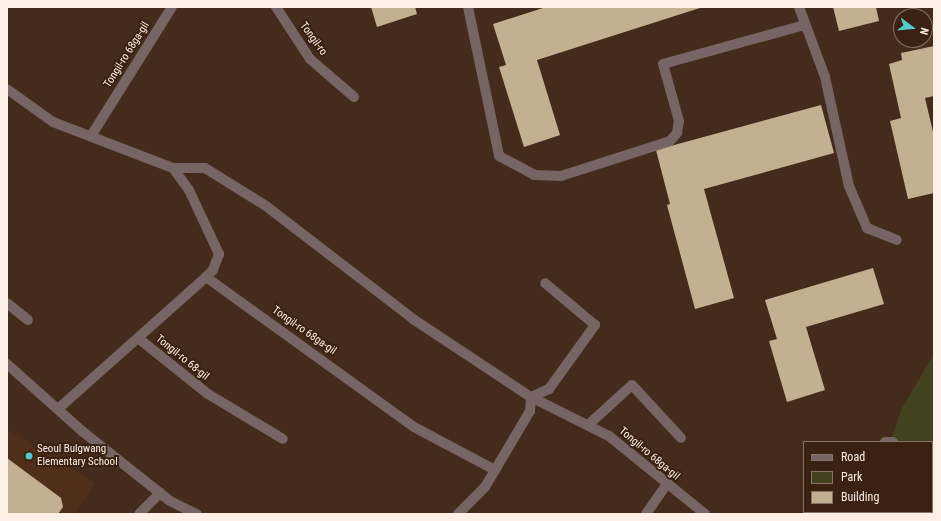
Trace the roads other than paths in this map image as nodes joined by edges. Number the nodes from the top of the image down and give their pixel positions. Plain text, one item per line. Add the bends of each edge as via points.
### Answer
1 (172, 7) edge
2 (276, 7) edge
3 (468, 7) edge
4 (800, 7) edge
5 (806, 25) junction
6 (7, 89) edge
7 (354, 98) dead end
8 (91, 136) junction
9 (173, 168) junction
10 (897, 240) dead end
11 (206, 276) junction
12 (545, 283) dead end
13 (7, 303) edge
14 (28, 320) dead end
15 (138, 338) junction
16 (7, 364) edge
17 (531, 397) junction
18 (58, 409) junction
19 (588, 425) junction
20 (682, 438) dead end
21 (283, 439) dead end
22 (495, 470) junction
23 (667, 484) junction
24 (160, 493) junction
25 (140, 514) edge
26 (197, 514) edge
27 (458, 514) edge
28 (646, 514) edge
29 (705, 514) edge

1 - 8 street, Tongil-ro 68ga-gil
2 - 7 street, Tongil-ro via 310,59
3 - 5 street via 499,156 534,175 561,176 670,141 677,133 679,121 663,64
4 - 5 street
5 - 10 street via 825,77 849,186 867,228
6 - 8 street, Tongil-ro 68ga-gil via 53,122
8 - 9 street, Tongil-ro 68ga-gil
9 - 11 street via 189,190 219,254 213,270
9 - 17 street, Tongil-ro 68ga-gil via 205,168 266,206 413,319
11 - 15 street
11 - 22 street, Tongil-ro 68ga-gil via 414,427
12 - 17 street via 595,325 549,389
13 - 14 street
15 - 18 street, Tongil-ro 68-gil
15 - 21 street, Tongil-ro 68-gil via 208,394
16 - 18 street
17 - 19 street, Tongil-ro 68ga-gil
17 - 22 street via 530,410
18 - 24 street
19 - 20 street via 632,386
19 - 23 street, Tongil-ro 68ga-gil via 609,436
22 - 27 street via 485,487
23 - 28 street
23 - 29 street, Tongil-ro 68ga-gil
24 - 25 street
24 - 26 street via 170,501

